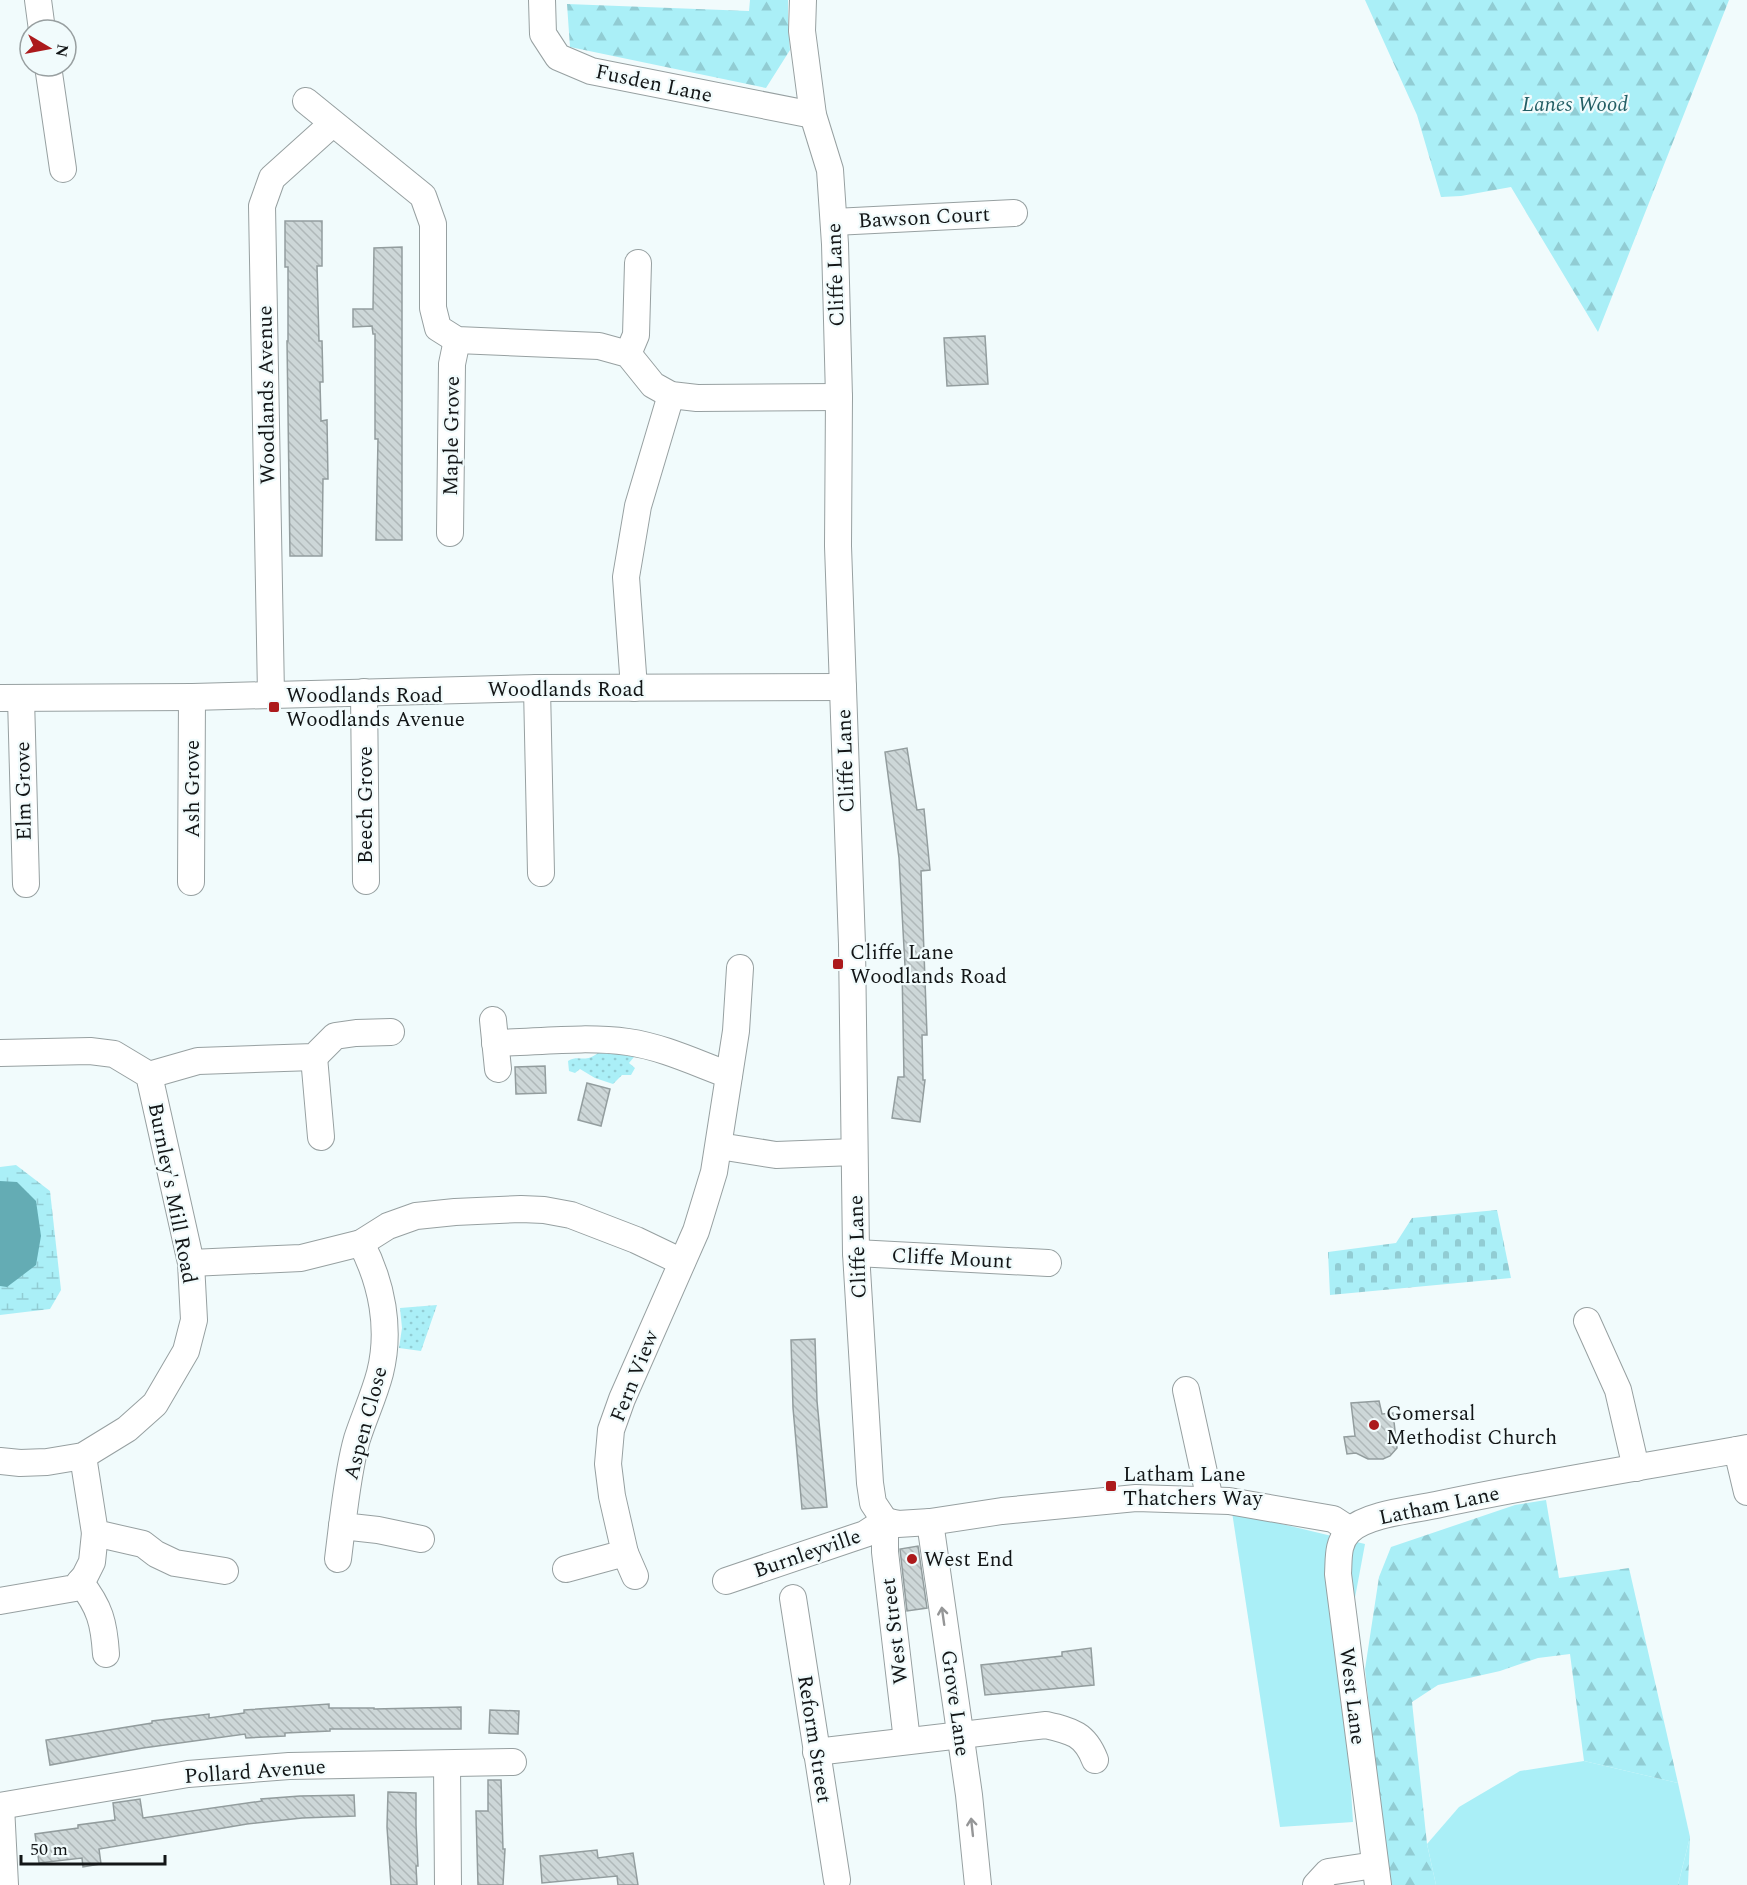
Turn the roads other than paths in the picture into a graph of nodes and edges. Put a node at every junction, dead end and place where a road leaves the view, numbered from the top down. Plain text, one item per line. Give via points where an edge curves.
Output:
1 (38, 0) edge
2 (542, 0) edge
3 (803, 0) edge
4 (40, 18) edge
5 (50, 78) edge
6 (306, 101) dead end
7 (813, 115) junction
8 (333, 124) junction
9 (63, 169) dead end
10 (1014, 213) dead end
11 (834, 222) junction
12 (638, 263) dead end
13 (457, 340) junction
14 (628, 354) junction
15 (671, 395) junction
16 (839, 397) junction
17 (450, 533) dead end
18 (843, 687) junction
19 (537, 688) junction
20 (634, 688) junction
21 (364, 692) junction
22 (271, 695) junction
23 (192, 697) junction
24 (10, 698) edge
25 (541, 873) dead end
26 (366, 881) dead end
27 (191, 882) dead end
28 (26, 884) dead end
29 (740, 968) dead end
30 (392, 1032) dead end
31 (0, 1053) edge
32 (314, 1057) junction
33 (498, 1069) dead end
34 (149, 1075) junction
35 (729, 1075) junction
36 (321, 1137) dead end
37 (719, 1146) junction
38 (854, 1152) junction
39 (362, 1243) junction
40 (856, 1253) junction
41 (682, 1262) junction
42 (191, 1263) junction
43 (1048, 1263) dead end
44 (1587, 1321) dead end
45 (1185, 1390) dead end
46 (1742, 1449) edge
47 (83, 1456) junction
48 (0, 1461) edge
49 (1636, 1468) junction
50 (1747, 1492) edge
51 (1210, 1500) junction
52 (885, 1521) junction
53 (930, 1522) junction
54 (342, 1526) junction
55 (1350, 1530) junction
56 (95, 1533) junction
57 (422, 1539) dead end
58 (338, 1559) dead end
59 (566, 1569) dead end
60 (225, 1571) dead end
61 (726, 1581) dead end
62 (80, 1582) junction
63 (793, 1598) dead end
64 (0, 1601) edge
65 (106, 1654) dead end
66 (960, 1736) junction
67 (907, 1741) junction
68 (816, 1752) junction
69 (1095, 1760) dead end
70 (513, 1762) dead end
71 (447, 1764) junction
72 (0, 1806) edge
73 (1377, 1875) edge
74 (837, 1880) dead end
75 (5, 1885) edge
76 (448, 1885) edge
77 (978, 1885) edge
78 (1316, 1885) edge

1 - 4 street
2 - 7 street, Fusden Lane via 543,34 558,57 569,62 591,71
3 - 7 street, Cliffe Lane via 802,31
5 - 9 street
6 - 8 street
7 - 11 street, Cliffe Lane via 830,170
8 - 13 street via 423,196 433,224 433,308 438,328
8 - 22 street, Woodlands Avenue via 272,178 262,206
10 - 11 street, Bawson Court
11 - 16 street, Cliffe Lane
12 - 14 street via 636,335
13 - 14 street via 599,346
13 - 17 street, Maple Grove via 452,364
14 - 15 street via 653,386
15 - 16 street
15 - 20 street via 638,506 626,577
16 - 18 street, Cliffe Lane via 838,546
18 - 20 street, Woodlands Road
18 - 38 street, Cliffe Lane
19 - 20 street, Woodlands Road
19 - 21 street, Woodlands Road
19 - 25 street
21 - 22 street, Woodlands Road
21 - 26 street, Beech Grove
22 - 23 street, Woodlands Road
23 - 24 street, Woodlands Road
23 - 27 street, Ash Grove
24 - 28 street, Elm Grove
29 - 35 street, Fern View
30 - 32 street via 335,1036
31 - 34 street, Burnley's Mill Road via 114,1054
32 - 34 street via 198,1061
32 - 36 street
33 - 35 street via 494,1032 628,1042
34 - 42 street, Burnley's Mill Road
35 - 37 street, Fern View
37 - 38 street via 776,1155
37 - 41 street, Fern View via 696,1231
38 - 40 street, Cliffe Lane
39 - 41 street via 388,1226 416,1216 544,1210 571,1215
39 - 42 street via 301,1258
39 - 54 street, Aspen Close via 379,1288 385,1337 380,1373 357,1439
40 - 43 street, Cliffe Mount
40 - 52 street, Cliffe Lane via 870,1483 873,1503
41 - 59 street, Fern View via 611,1430 610,1485 630,1564
42 - 47 street, Burnley's Mill Road via 194,1320 176,1370 148,1411 127,1430
44 - 49 street via 1618,1390
45 - 51 street
46 - 49 street, Latham Lane
46 - 50 street
47 - 48 street, Burnley's Mill Road via 47,1462
47 - 56 street
49 - 55 street, Latham Lane via 1510,1489 1372,1519
51 - 53 street, Latham Lane via 1136,1498
51 - 55 street, Latham Lane via 1333,1519
52 - 53 street, Latham Lane
52 - 61 street, Burnleyville via 858,1536
52 - 67 street, West Street via 885,1552
66 -> 53 street, Grove Lane
54 - 57 street
54 - 58 street, Aspen Close
55 - 73 street, West Lane via 1339,1549 1338,1574
56 - 60 street via 143,1544 175,1563
56 - 62 street via 93,1562
62 - 64 street via 75,1588
62 - 65 street via 98,1608
63 - 68 street, Reform Street
66 - 67 street
66 - 69 street via 1046,1725 1070,1730 1089,1745
77 -> 66 street, Grove Lane
67 - 68 street
68 - 74 street, Reform Street
70 - 71 street, Pollard Avenue
71 - 72 street, Pollard Avenue via 289,1766 188,1774
71 - 76 street
72 - 75 street
73 - 78 street, West Lane via 1328,1872

